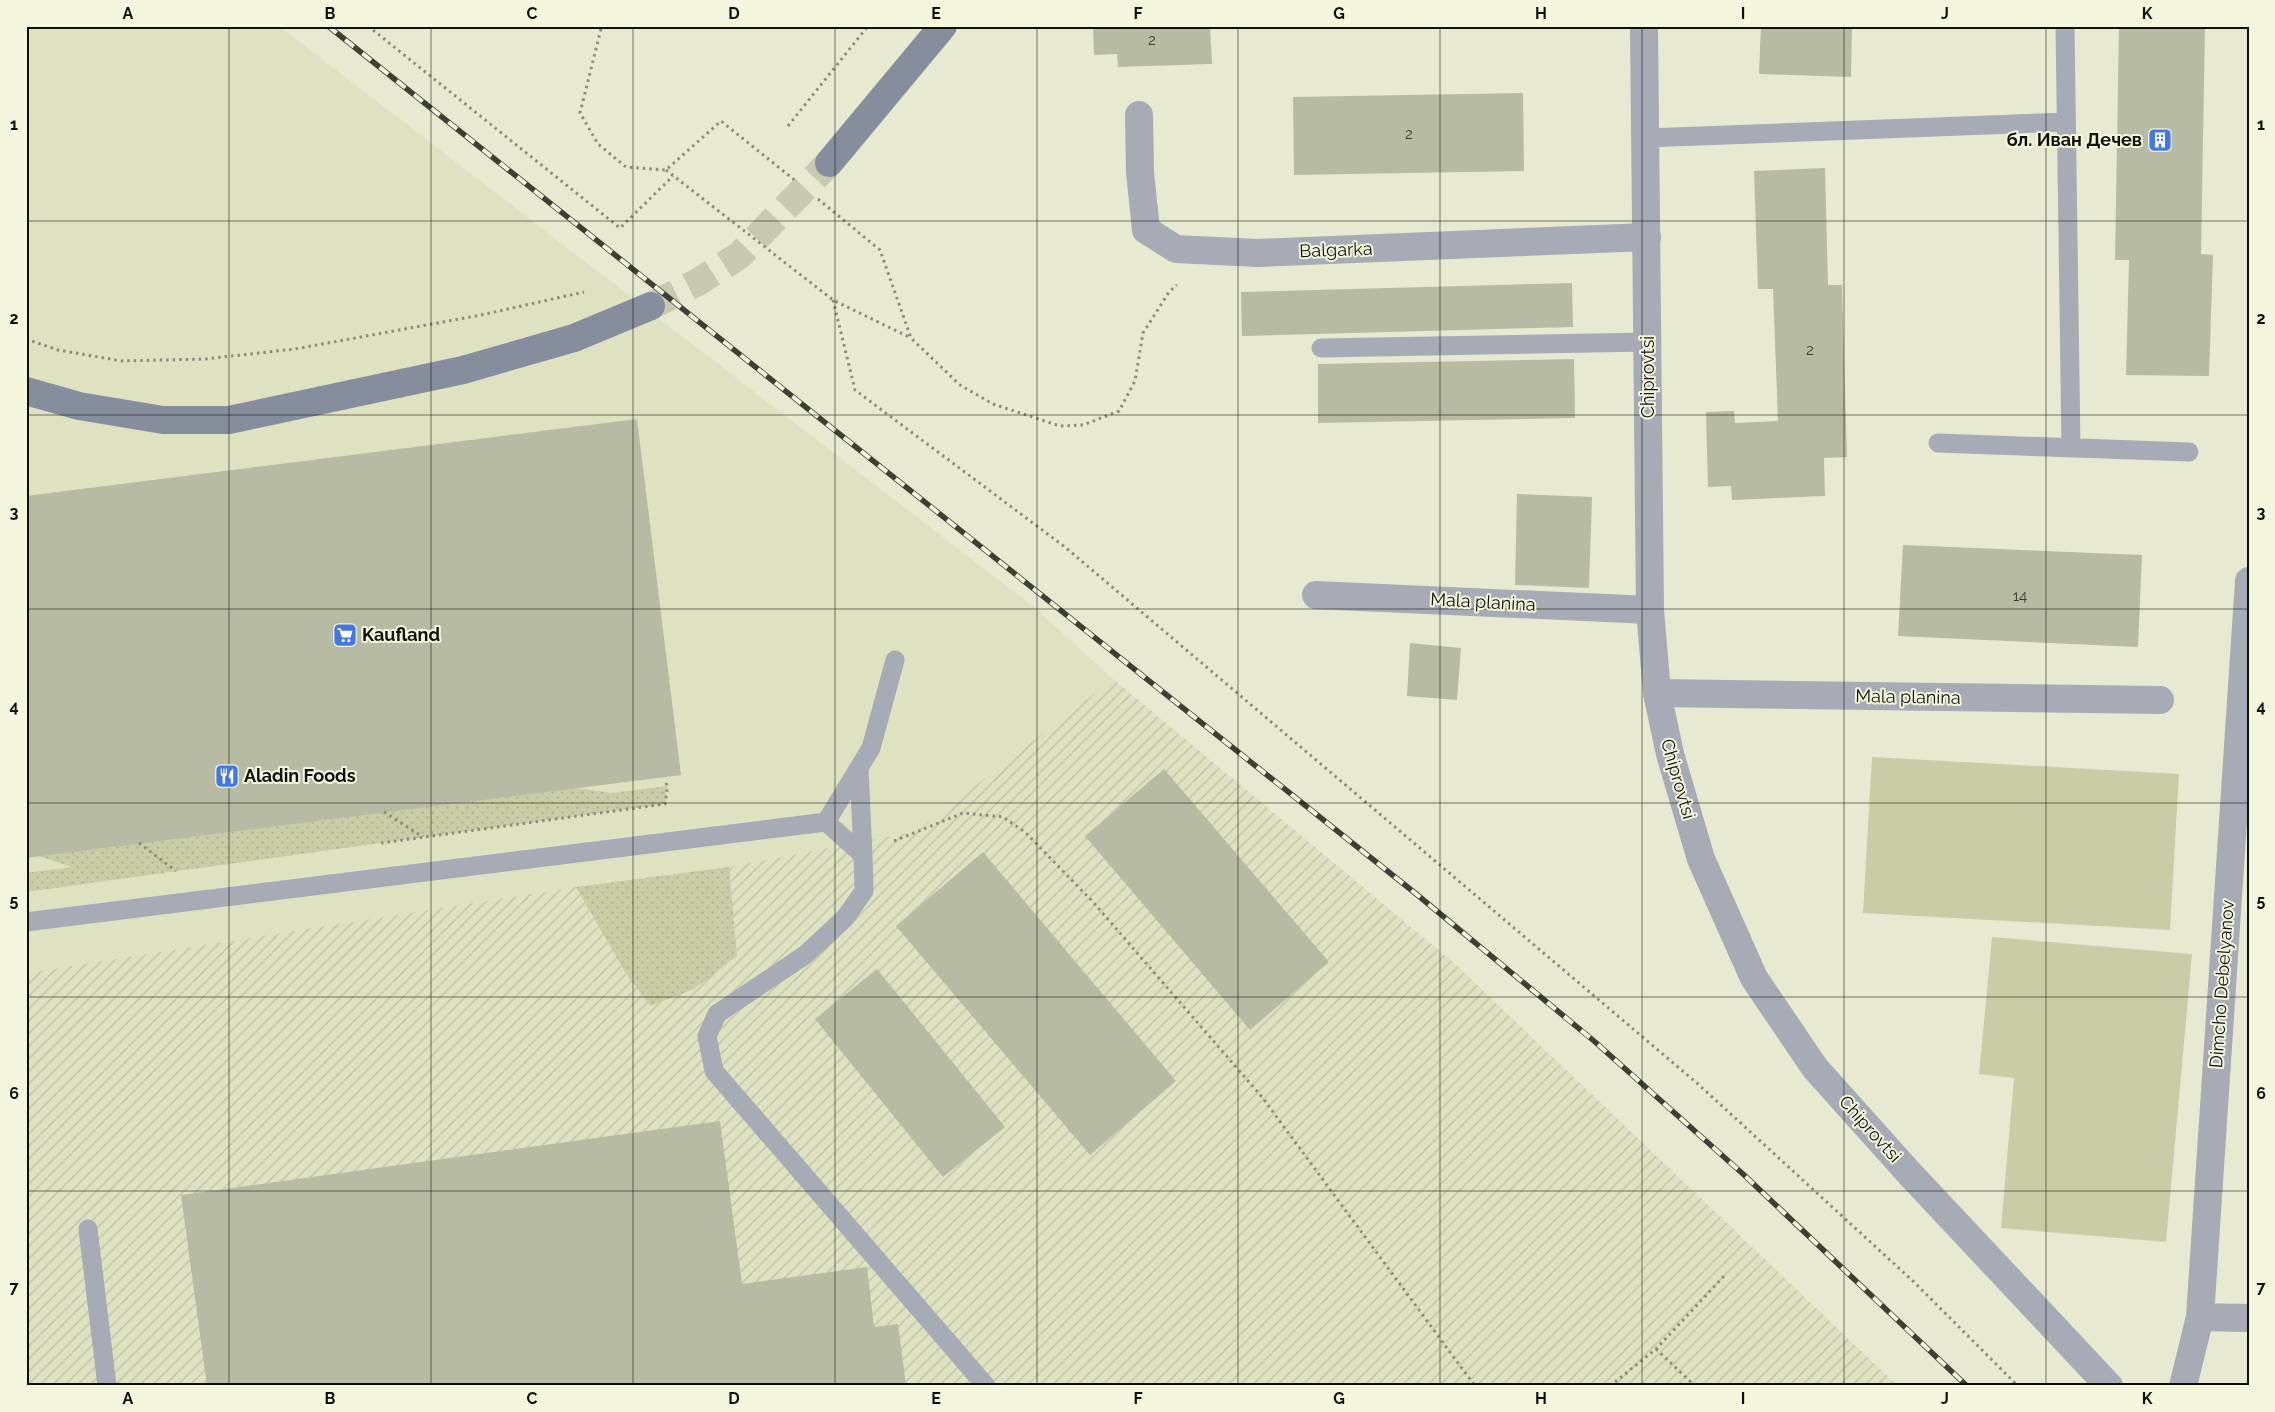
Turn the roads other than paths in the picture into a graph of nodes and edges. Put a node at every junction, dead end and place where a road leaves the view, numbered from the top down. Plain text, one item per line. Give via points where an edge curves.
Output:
1 (943, 26) edge
2 (1644, 26) edge
3 (2065, 26) edge
4 (1139, 115) dead end
5 (2066, 122) junction
6 (1646, 138) junction
7 (830, 163) tunnel mouth
8 (1647, 238) junction
9 (651, 306) tunnel mouth
10 (1648, 342) junction
11 (1320, 348) dead end
12 (26, 391) edge
13 (1938, 444) dead end
14 (2071, 448) junction
15 (2189, 452) dead end
16 (2249, 581) edge
17 (1316, 595) dead end
18 (1650, 610) junction
19 (895, 660) dead end
20 (1657, 693) junction
21 (2160, 700) dead end
22 (859, 768) junction
23 (826, 822) junction
24 (863, 855) junction
25 (26, 922) edge
26 (88, 1229) dead end
27 (2200, 1317) junction
28 (2249, 1318) edge
29 (107, 1386) edge
30 (986, 1386) edge
31 (2109, 1386) edge
32 (2183, 1386) edge

1 - 7 main road
2 - 6 street, Chiprovtsi
3 - 5 lane
4 - 8 street, Balgarka via 1146,230 1176,249 1257,253
5 - 6 lane
5 - 14 lane
6 - 8 street, Chiprovtsi
8 - 10 street, Chiprovtsi
9 - 12 main road via 574,338 463,370 229,420 163,420 79,406
10 - 11 lane
10 - 18 street, Chiprovtsi
13 - 14 lane
14 - 15 lane
16 - 27 street, Dimcho Debelyanov
17 - 18 street, Mala planina
18 - 20 street, Chiprovtsi
19 - 22 lane via 871,748
20 - 21 street, Mala planina
20 - 31 street, Chiprovtsi via 1670,754 1701,859 1754,978 1815,1068
22 - 23 lane
22 - 24 lane
23 - 24 lane
23 - 25 lane
24 - 30 lane via 864,891 845,918 805,955 717,1014 707,1036 714,1071
26 - 29 lane
27 - 28 street
27 - 32 street, Dimcho Debelyanov

